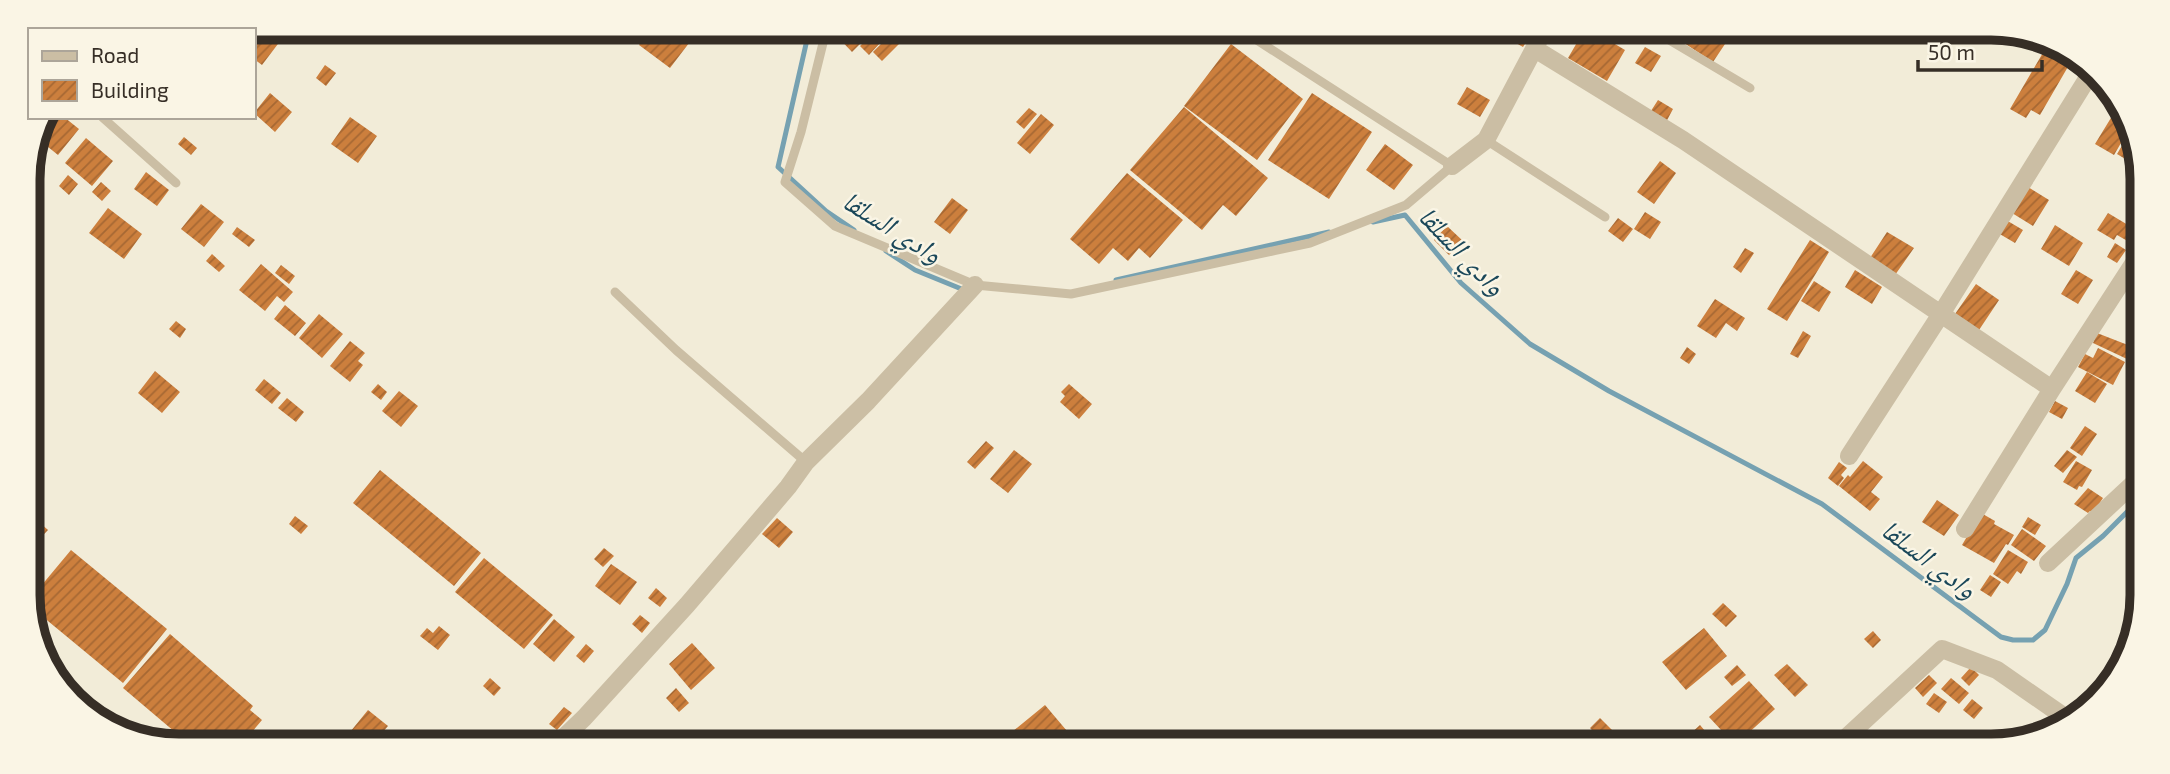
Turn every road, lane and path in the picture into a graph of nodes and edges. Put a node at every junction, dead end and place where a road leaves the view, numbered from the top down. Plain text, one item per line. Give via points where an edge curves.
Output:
1 (824, 40) edge
2 (1257, 40) edge
3 (1669, 40) edge
4 (1539, 41) edge
5 (2087, 79) edge
6 (1750, 88) dead end
7 (104, 119) edge
8 (1486, 140) junction
9 (1452, 166) junction
10 (176, 183) dead end
11 (1605, 217) dead end
12 (2130, 269) edge
13 (975, 285) junction
14 (615, 292) dead end
15 (1941, 314) junction
16 (2052, 389) junction
17 (1849, 456) dead end
18 (806, 462) junction
19 (2130, 487) edge
20 (1965, 529) dead end
21 (2048, 563) dead end
22 (2061, 714) edge
23 (1851, 733) edge
24 (567, 734) edge

1 - 13 lane via 785,182 835,226
2 - 9 lane
3 - 6 lane
4 - 8 street
4 - 15 street
5 - 15 street
7 - 10 lane
8 - 9 street
8 - 11 lane
9 - 13 lane via 1406,205 1310,243 1071,294
12 - 16 street
13 - 18 street
14 - 18 lane
15 - 16 street
15 - 17 street
16 - 20 street
18 - 24 street via 687,605
19 - 21 street
22 - 23 street via 1997,670 1942,649

